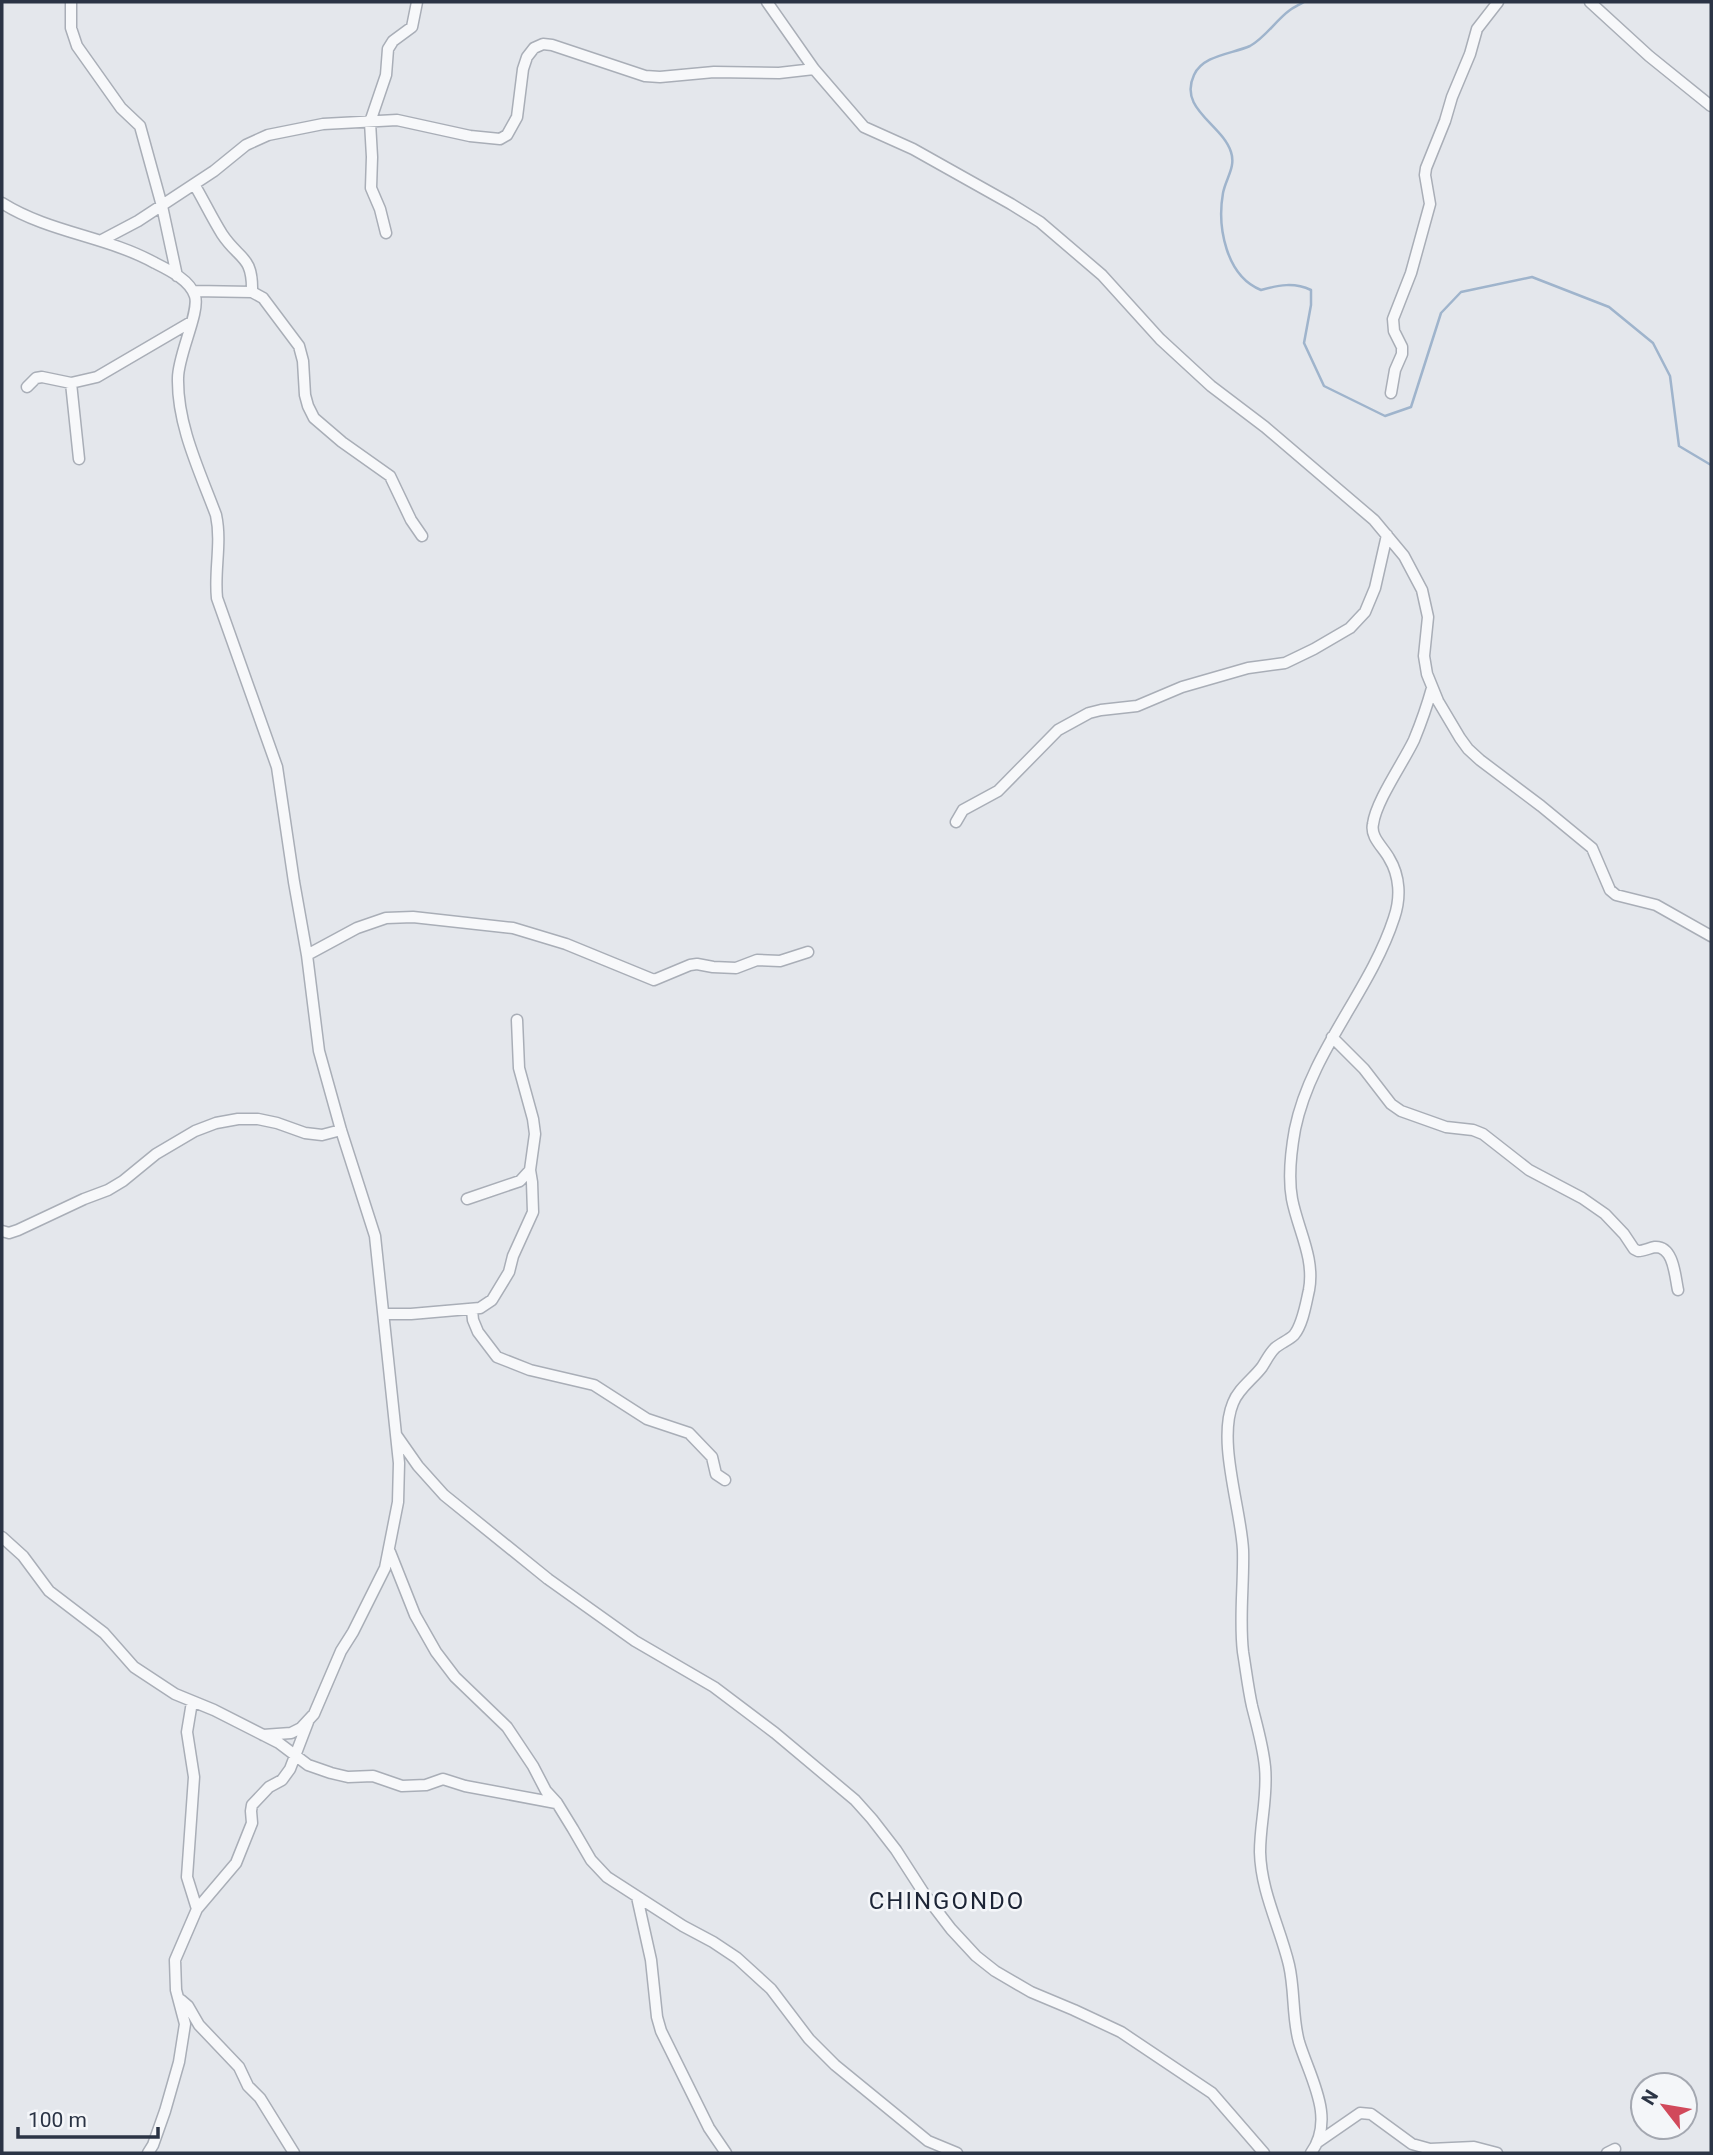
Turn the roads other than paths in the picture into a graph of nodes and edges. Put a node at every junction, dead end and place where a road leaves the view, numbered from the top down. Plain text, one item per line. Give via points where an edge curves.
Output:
1 (71, 2) edge
2 (417, 2) edge
3 (767, 2) edge
4 (1498, 2) edge
5 (1590, 2) edge
6 (814, 69) junction
7 (1711, 106) edge
8 (370, 122) junction
9 (194, 184) junction
10 (2, 204) edge
11 (162, 206) junction
12 (386, 233) dead end
13 (102, 240) junction
14 (177, 276) junction
15 (194, 291) junction
16 (252, 292) junction
17 (191, 322) junction
18 (71, 383) junction
19 (27, 387) dead end
20 (1391, 393) dead end
21 (79, 459) dead end
22 (1387, 535) junction
23 (422, 536) dead end
24 (1432, 688) junction
25 (956, 822) dead end
26 (1711, 936) edge
27 (808, 952) dead end
28 (307, 955) junction
29 (517, 1020) dead end
30 (1332, 1037) junction
31 (341, 1130) junction
32 (530, 1170) junction
33 (467, 1199) dead end
34 (2, 1231) edge
35 (1678, 1290) dead end
36 (472, 1310) junction
37 (385, 1314) junction
38 (396, 1434) junction
39 (724, 1480) dead end
40 (2, 1536) edge
41 (389, 1552) junction
42 (192, 1702) junction
43 (308, 1722) junction
44 (263, 1735) junction
45 (296, 1754) junction
46 (556, 1804) junction
47 (637, 1897) junction
48 (197, 1909) junction
49 (178, 1997) junction
50 (1318, 2142) junction
51 (148, 2153) edge
52 (294, 2153) edge
53 (726, 2153) edge
54 (957, 2153) edge
55 (1264, 2153) edge
56 (1311, 2153) edge
57 (1497, 2153) edge

1 - 11 street via 73,38 121,108 140,126
2 - 8 street via 412,27 388,49 386,75
3 - 6 street
4 - 20 street via 1477,29 1426,169 1430,204 1393,319 1402,354
5 - 7 street
6 - 8 street via 645,76 543,44 527,57 517,117 500,139 397,120
6 - 22 street via 864,127 914,149 1040,222 1102,275 1211,386 1329,480
8 - 9 street via 323,124 268,135 246,145
8 - 12 street via 371,188
9 - 11 street
9 - 16 street via 228,242 247,261
10 - 13 street via 52,228
11 - 13 street
11 - 14 street
13 - 14 street
14 - 15 street
15 - 16 street
15 - 17 street via 197,307
16 - 23 street via 263,298 299,346 314,418 390,476
17 - 18 street via 97,377
17 - 28 street via 178,371 183,421 216,515 217,598 277,767
18 - 19 street via 42,377
18 - 21 street
22 - 24 street via 1405,556 1423,590 1428,617 1424,656
22 - 25 street via 1375,588 1365,612 1350,628 1285,663 1248,668 1167,691 1137,706 1089,713 1058,730 998,791 962,810
24 - 26 street via 1468,749 1592,848 1610,890 1657,905
24 - 30 street via 1414,740 1371,828 1396,869 1396,912 1378,955
27 - 28 street via 736,968 690,965 654,980 513,928 414,917 386,918 357,928
28 - 31 street via 319,1051
29 - 32 street via 519,1069 535,1134
30 - 35 street via 1401,1111 1483,1134 1530,1170 1605,1214 1634,1249 1663,1249 1673,1263
30 - 50 street via 1300,1107 1292,1154 1292,1197 1306,1245 1311,1280 1308,1293 1293,1336 1272,1352 1236,1397 1228,1435 1243,1548 1243,1647 1265,1766 1263,1877 1290,1969 1293,2023 1318,2091
31 - 34 street via 305,1133 258,1119 216,1123 156,1154 108,1190 18,1230
31 - 37 street via 375,1236
32 - 33 street via 520,1181
32 - 36 street via 533,1212 509,1272 492,1300
36 - 37 street
36 - 39 street via 478,1332 498,1357 530,1370 594,1385 648,1419 689,1433 712,1457 716,1474
37 - 38 street
38 - 41 street via 398,1502
38 - 55 street via 444,1495 548,1579 635,1641 714,1687 855,1800 976,1956 1031,1992 1121,2032 1212,2093
40 - 42 street via 49,1591 104,1633 134,1667
41 - 43 street
41 - 46 street via 415,1615 436,1651 455,1677 508,1727
42 - 44 street
42 - 48 street via 187,1732 194,1777 187,1877
43 - 44 street via 291,1733
43 - 45 street
44 - 45 street
45 - 46 street via 308,1765 348,1777 373,1776 402,1786 443,1779
45 - 48 street via 282,1780 252,1805 252,1822 236,1863
46 - 47 street via 591,1860
47 - 53 street via 661,2031
47 - 54 street via 737,1958 771,1989 835,2065 928,2141
48 - 49 street via 175,1960
49 - 51 street via 185,2024 179,2062
49 - 52 street via 239,2067
50 - 56 street
50 - 57 street via 1364,2112 1412,2144 1430,2149 1474,2147

